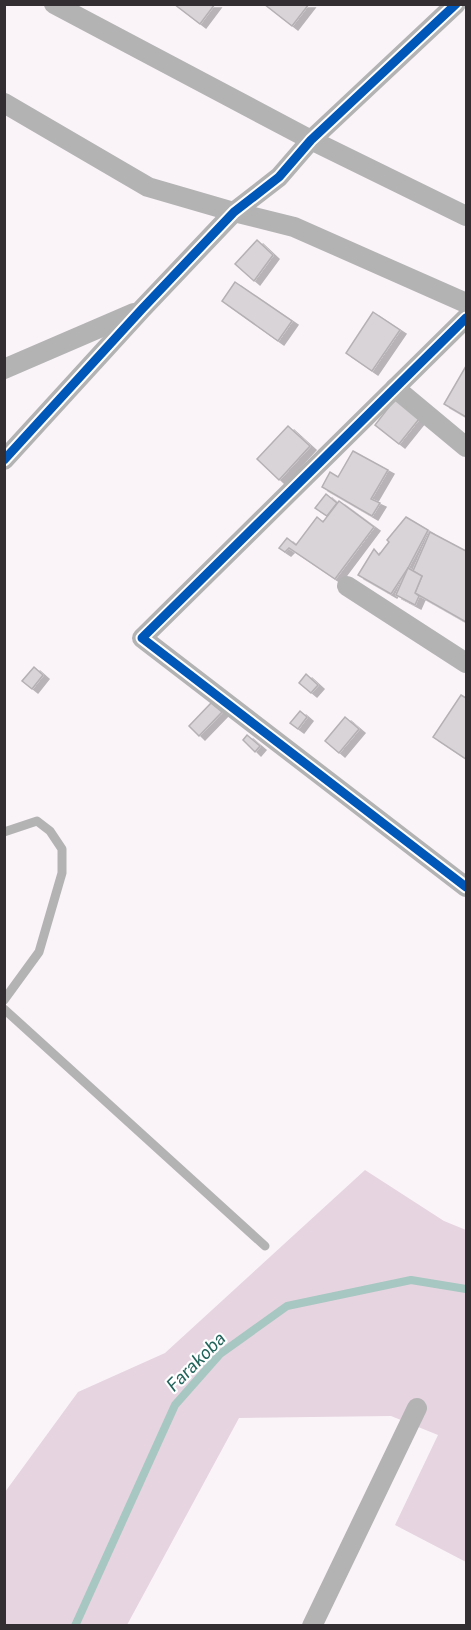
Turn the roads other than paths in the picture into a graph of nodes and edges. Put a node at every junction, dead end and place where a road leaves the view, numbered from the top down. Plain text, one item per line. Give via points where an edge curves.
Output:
1 (54, 4) edge
2 (456, 4) edge
3 (4, 103) edge
4 (311, 140) junction
5 (234, 212) junction
6 (466, 216) edge
7 (466, 303) edge
8 (142, 309) junction
9 (466, 318) edge
10 (4, 369) edge
11 (395, 388) junction
12 (466, 447) edge
13 (4, 460) edge
14 (347, 586) dead end
15 (466, 663) edge
16 (4, 832) edge
17 (466, 887) edge
18 (4, 1000) edge
19 (4, 1009) edge
20 (265, 1246) dead end
21 (417, 1408) dead end
22 (312, 1626) edge

1 - 4 street
2 - 4 street
3 - 5 street via 148,187
4 - 5 street via 279,177
4 - 6 street
5 - 7 street via 294,227
5 - 8 street
8 - 10 street
8 - 13 street
9 - 11 street
11 - 12 street
11 - 17 street via 142,638
14 - 15 street
16 - 18 lane via 37,821 50,831 62,849 62,873 39,952
19 - 20 lane
21 - 22 street

